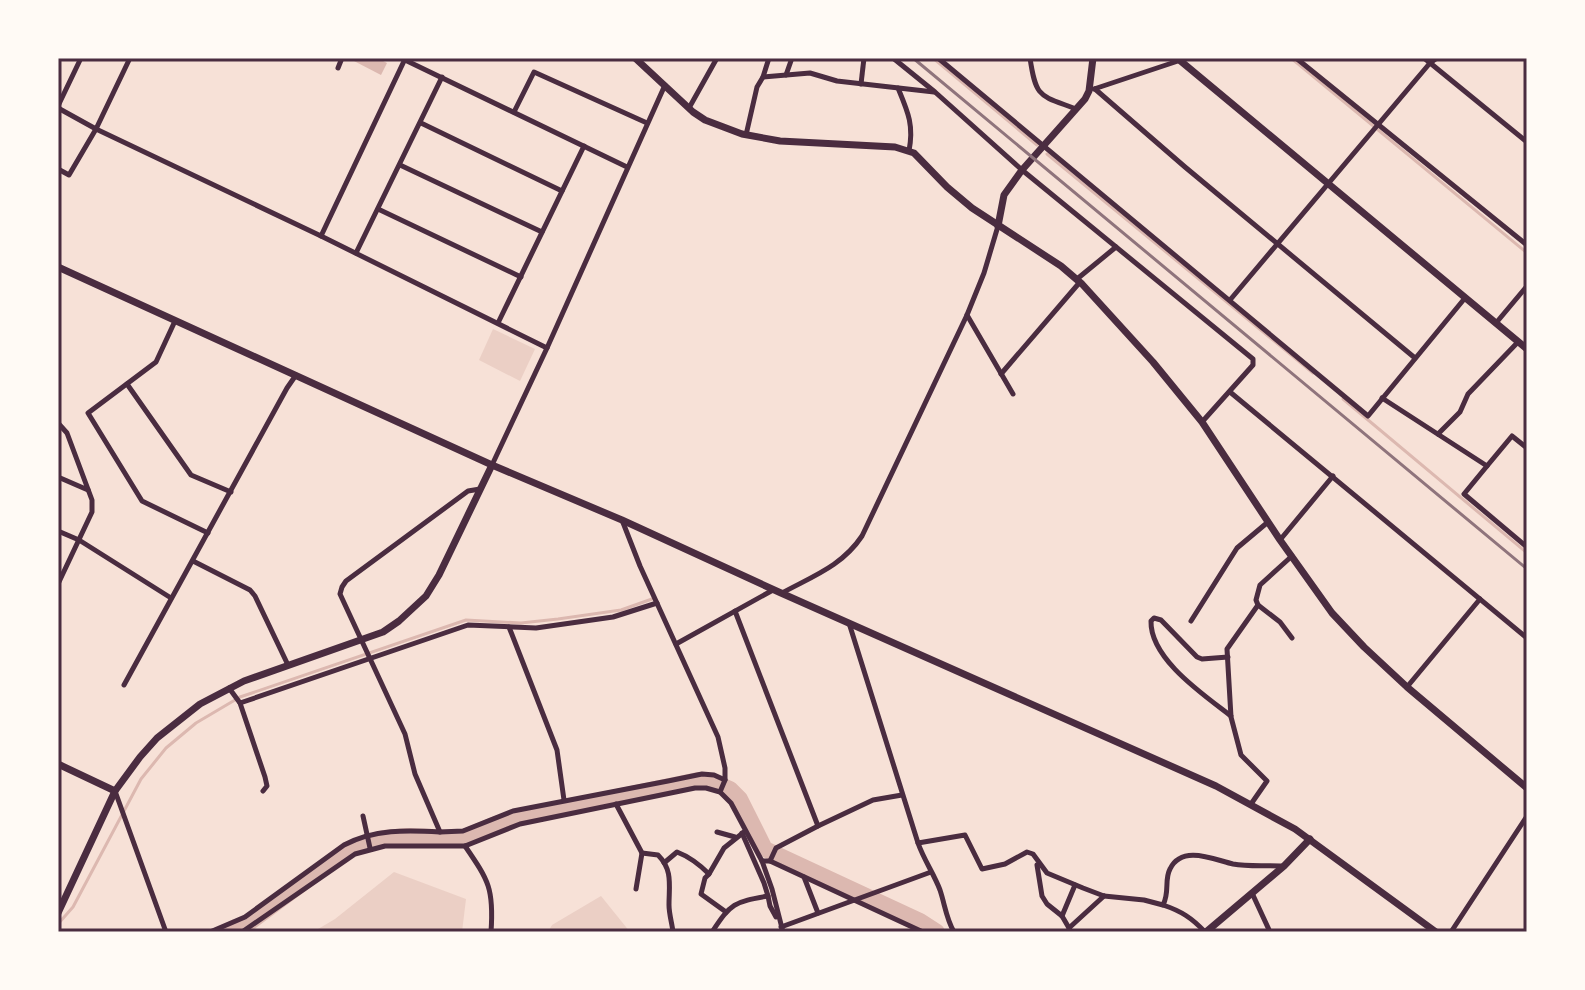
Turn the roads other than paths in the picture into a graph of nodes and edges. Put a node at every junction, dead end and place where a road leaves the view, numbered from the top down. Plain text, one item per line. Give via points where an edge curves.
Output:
1 (81, 58) edge
2 (130, 58) edge
3 (342, 58) edge
4 (635, 58) edge
5 (717, 58) edge
6 (769, 58) edge
7 (792, 58) edge
8 (864, 58) edge
9 (893, 58) edge
10 (938, 58) edge
11 (1030, 58) edge
12 (1093, 58) edge
13 (1296, 58) edge
14 (1424, 58) edge
15 (1437, 58) edge
16 (406, 59) edge
17 (1182, 59) edge
18 (1430, 63) junction
19 (338, 68) dead end
20 (786, 75) junction
21 (442, 77) junction
22 (763, 77) junction
23 (861, 84) junction
24 (665, 85) junction
25 (898, 88) junction
26 (1092, 90) junction
27 (935, 92) junction
28 (58, 107) edge
29 (689, 108) junction
30 (1076, 109) junction
31 (514, 112) junction
32 (421, 123) junction
33 (647, 123) junction
34 (1378, 125) junction
35 (96, 129) junction
36 (746, 135) junction
37 (1527, 142) edge
38 (584, 146) junction
39 (1044, 146) junction
40 (909, 151) junction
41 (400, 165) junction
42 (627, 167) junction
43 (58, 169) edge
44 (1022, 170) junction
45 (1329, 183) junction
46 (562, 191) junction
47 (378, 209) junction
48 (998, 226) junction
49 (542, 232) junction
50 (321, 236) junction
51 (1277, 244) junction
52 (1527, 245) edge
53 (1117, 247) junction
54 (356, 253) junction
55 (58, 267) edge
56 (521, 277) junction
57 (1078, 281) junction
58 (1527, 286) edge
59 (1465, 298) junction
60 (1230, 300) junction
61 (967, 315) junction
62 (176, 320) junction
63 (498, 323) junction
64 (1496, 323) junction
65 (1518, 341) junction
66 (547, 348) junction
67 (1527, 349) edge
68 (1415, 358) junction
69 (296, 374) junction
70 (1001, 374) junction
71 (127, 384) junction
72 (1230, 392) junction
73 (1013, 394) dead end
74 (1382, 398) junction
75 (1202, 422) junction
76 (58, 423) edge
77 (1438, 434) junction
78 (1527, 448) edge
79 (492, 465) junction
80 (1487, 466) junction
81 (1333, 476) junction
82 (58, 477) edge
83 (480, 489) junction
84 (89, 490) junction
85 (231, 492) junction
86 (622, 520) junction
87 (1268, 522) junction
88 (58, 531) edge
89 (208, 533) junction
90 (79, 540) junction
91 (1280, 540) junction
92 (1527, 547) edge
93 (1292, 556) junction
94 (193, 561) junction
95 (58, 584) edge
96 (777, 591) junction
97 (171, 598) junction
98 (1480, 599) junction
99 (657, 603) junction
100 (1258, 605) junction
101 (735, 611) junction
102 (1191, 621) dead end
103 (849, 623) junction
104 (509, 627) junction
105 (1292, 638) dead end
106 (1527, 638) edge
107 (361, 640) junction
108 (676, 644) junction
109 (1228, 657) junction
110 (370, 659) junction
111 (288, 665) junction
112 (124, 685) dead end
113 (1407, 687) junction
114 (229, 688) junction
115 (240, 703) junction
116 (1231, 717) junction
117 (58, 764) edge
118 (725, 780) junction
119 (1527, 788) edge
120 (115, 791) junction
121 (263, 791) dead end
122 (720, 792) junction
123 (902, 795) junction
124 (588, 796) junction
125 (564, 800) junction
126 (616, 804) junction
127 (1251, 804) junction
128 (591, 809) junction
129 (363, 816) dead end
130 (1527, 816) edge
131 (818, 826) junction
132 (398, 831) junction
133 (463, 831) junction
134 (440, 832) junction
135 (717, 832) dead end
136 (744, 832) junction
137 (368, 836) junction
138 (736, 838) junction
139 (1310, 839) junction
140 (918, 843) junction
141 (344, 845) junction
142 (399, 845) junction
143 (466, 846) junction
144 (370, 848) junction
145 (642, 853) junction
146 (351, 856) junction
147 (1035, 858) junction
148 (762, 861) junction
149 (770, 861) junction
150 (664, 863) junction
151 (1284, 866) junction
152 (931, 872) junction
153 (709, 874) junction
154 (804, 876) junction
155 (1075, 885) junction
156 (636, 889) dead end
157 (1252, 893) junction
158 (768, 896) junction
159 (1104, 896) junction
160 (855, 900) junction
161 (1163, 905) junction
162 (58, 911) edge
163 (726, 912) junction
164 (818, 913) junction
165 (1062, 916) junction
166 (779, 918) junction
167 (782, 929) edge
168 (1070, 930) edge
169 (166, 932) edge
170 (210, 932) edge
171 (242, 932) edge
172 (491, 932) edge
173 (673, 932) edge
174 (712, 932) edge
175 (923, 932) edge
176 (954, 932) edge
177 (1205, 932) edge
178 (1270, 932) edge
179 (1436, 932) edge
180 (1451, 932) edge

1 - 28 street
2 - 35 street
3 - 19 street
4 - 24 main road
5 - 29 street
6 - 22 street
7 - 20 street
8 - 23 street
9 - 27 street
10 - 39 street
11 - 30 street via 1038,91
12 - 26 main road
13 - 34 street
14 - 18 street
15 - 18 street
16 - 21 street
16 - 50 street
17 - 26 street
17 - 45 main road
18 - 34 street
18 - 37 street
20 - 22 street
20 - 23 street via 810,73
21 - 31 street
21 - 32 street
22 - 36 street
23 - 25 street
24 - 29 main road
24 - 33 street
25 - 27 street
25 - 40 street via 911,122
26 - 30 main road
26 - 51 street
27 - 44 street
28 - 35 street
29 - 36 main road
30 - 39 main road
31 - 33 street via 534,72
31 - 38 street
32 - 41 street
32 - 46 street
33 - 42 street
34 - 45 street
34 - 52 street
35 - 43 street via 69,175
35 - 50 street
36 - 40 main road
38 - 42 street
38 - 46 street
39 - 44 main road
39 - 60 street
40 - 48 main road
41 - 47 street
41 - 49 street
42 - 66 street
44 - 48 main road via 1004,195
44 - 53 street
45 - 51 street
45 - 59 main road
46 - 49 street
47 - 54 street
47 - 56 street
48 - 57 main road
48 - 61 street
49 - 56 street
50 - 54 street
51 - 60 street
51 - 68 street
53 - 57 street
53 - 72 street via 1253,359
54 - 63 street
55 - 62 main road
56 - 63 street
57 - 70 street
57 - 75 main road
58 - 64 street
59 - 64 main road
59 - 68 street
60 - 74 street via 1368,416
61 - 70 street
61 - 96 street via 852,551
62 - 69 main road
62 - 71 street via 156,362
63 - 66 street
64 - 65 main road
65 - 67 main road
65 - 77 street
66 - 79 street
68 - 74 street
69 - 79 main road
69 - 85 street
70 - 73 street
71 - 85 street via 191,475
71 - 89 street via 88,413 142,501
72 - 75 street
72 - 81 street
74 - 77 street
75 - 87 main road
76 - 84 street
77 - 80 street
78 - 80 street via 1512,436
79 - 83 main road
79 - 86 main road
80 - 92 street via 1464,494
81 - 91 street
81 - 98 street
82 - 84 street
83 - 107 main road via 426,596 383,632
83 - 107 street via 468,491 346,581 340,594
84 - 90 street via 92,512
85 - 89 street
86 - 96 main road
86 - 99 street
87 - 91 main road
87 - 102 street via 1237,548
88 - 90 street
89 - 94 street
90 - 95 street
90 - 97 street
91 - 93 main road
93 - 100 street via 1260,585
93 - 113 main road via 1332,613
94 - 97 street
94 - 111 street via 250,590
96 - 101 street
96 - 103 main road
97 - 112 street
98 - 106 street
98 - 113 street
99 - 104 street via 613,617
99 - 108 street
100 - 105 street
100 - 109 street via 1227,649
101 - 108 street
101 - 131 street
103 - 123 street
103 - 127 main road
104 - 110 street via 468,625
104 - 125 street via 557,750
107 - 110 street
107 - 111 main road
108 - 118 street via 718,737
109 - 116 street
109 - 116 street via 1197,657 1161,620 1151,621 1162,654
110 - 115 street
110 - 134 street via 405,734 415,774
111 - 114 main road
113 - 119 main road
114 - 115 street
114 - 120 main road via 157,738
115 - 121 street via 265,777
116 - 127 street via 1241,755 1267,781
117 - 120 main road
118 - 122 street
118 - 124 street via 702,774
120 - 162 main road
120 - 169 street
122 - 126 street via 695,788
122 - 136 street
123 - 131 street via 873,800
123 - 140 street
124 - 125 street
124 - 128 street
125 - 133 street via 513,811
126 - 128 street
126 - 145 street
127 - 139 main road
128 - 143 street via 520,824
129 - 137 street
130 - 180 street
131 - 149 street via 776,848
132 - 134 street
132 - 137 street
132 - 142 street
133 - 134 street
133 - 143 street
135 - 138 street
136 - 138 street
136 - 148 street
136 - 158 street
137 - 141 street
137 - 144 street
138 - 153 street
139 - 151 main road
139 - 179 main road
140 - 147 street via 965,835 982,869 1027,852
140 - 152 street
141 - 146 street
141 - 170 street via 245,917
142 - 143 street
142 - 144 street
143 - 172 street via 490,888
144 - 146 street
145 - 150 street via 658,855
145 - 156 street
146 - 171 street
147 - 155 street via 1047,873
147 - 165 street via 1042,896
148 - 149 street
148 - 166 street
149 - 154 street
150 - 153 street via 677,852
150 - 173 street via 671,882
151 - 157 main road
151 - 161 street via 1185,857 1170,866
152 - 160 street
152 - 176 street
153 - 163 street via 701,894
154 - 160 street
154 - 164 street
155 - 159 street
155 - 165 street
157 - 177 main road
157 - 178 street
158 - 163 street via 743,900
158 - 166 street
159 - 161 street
159 - 168 street
160 - 164 street
160 - 175 street
161 - 177 street via 1179,910
163 - 174 street
164 - 167 street
165 - 168 street
166 - 167 street

